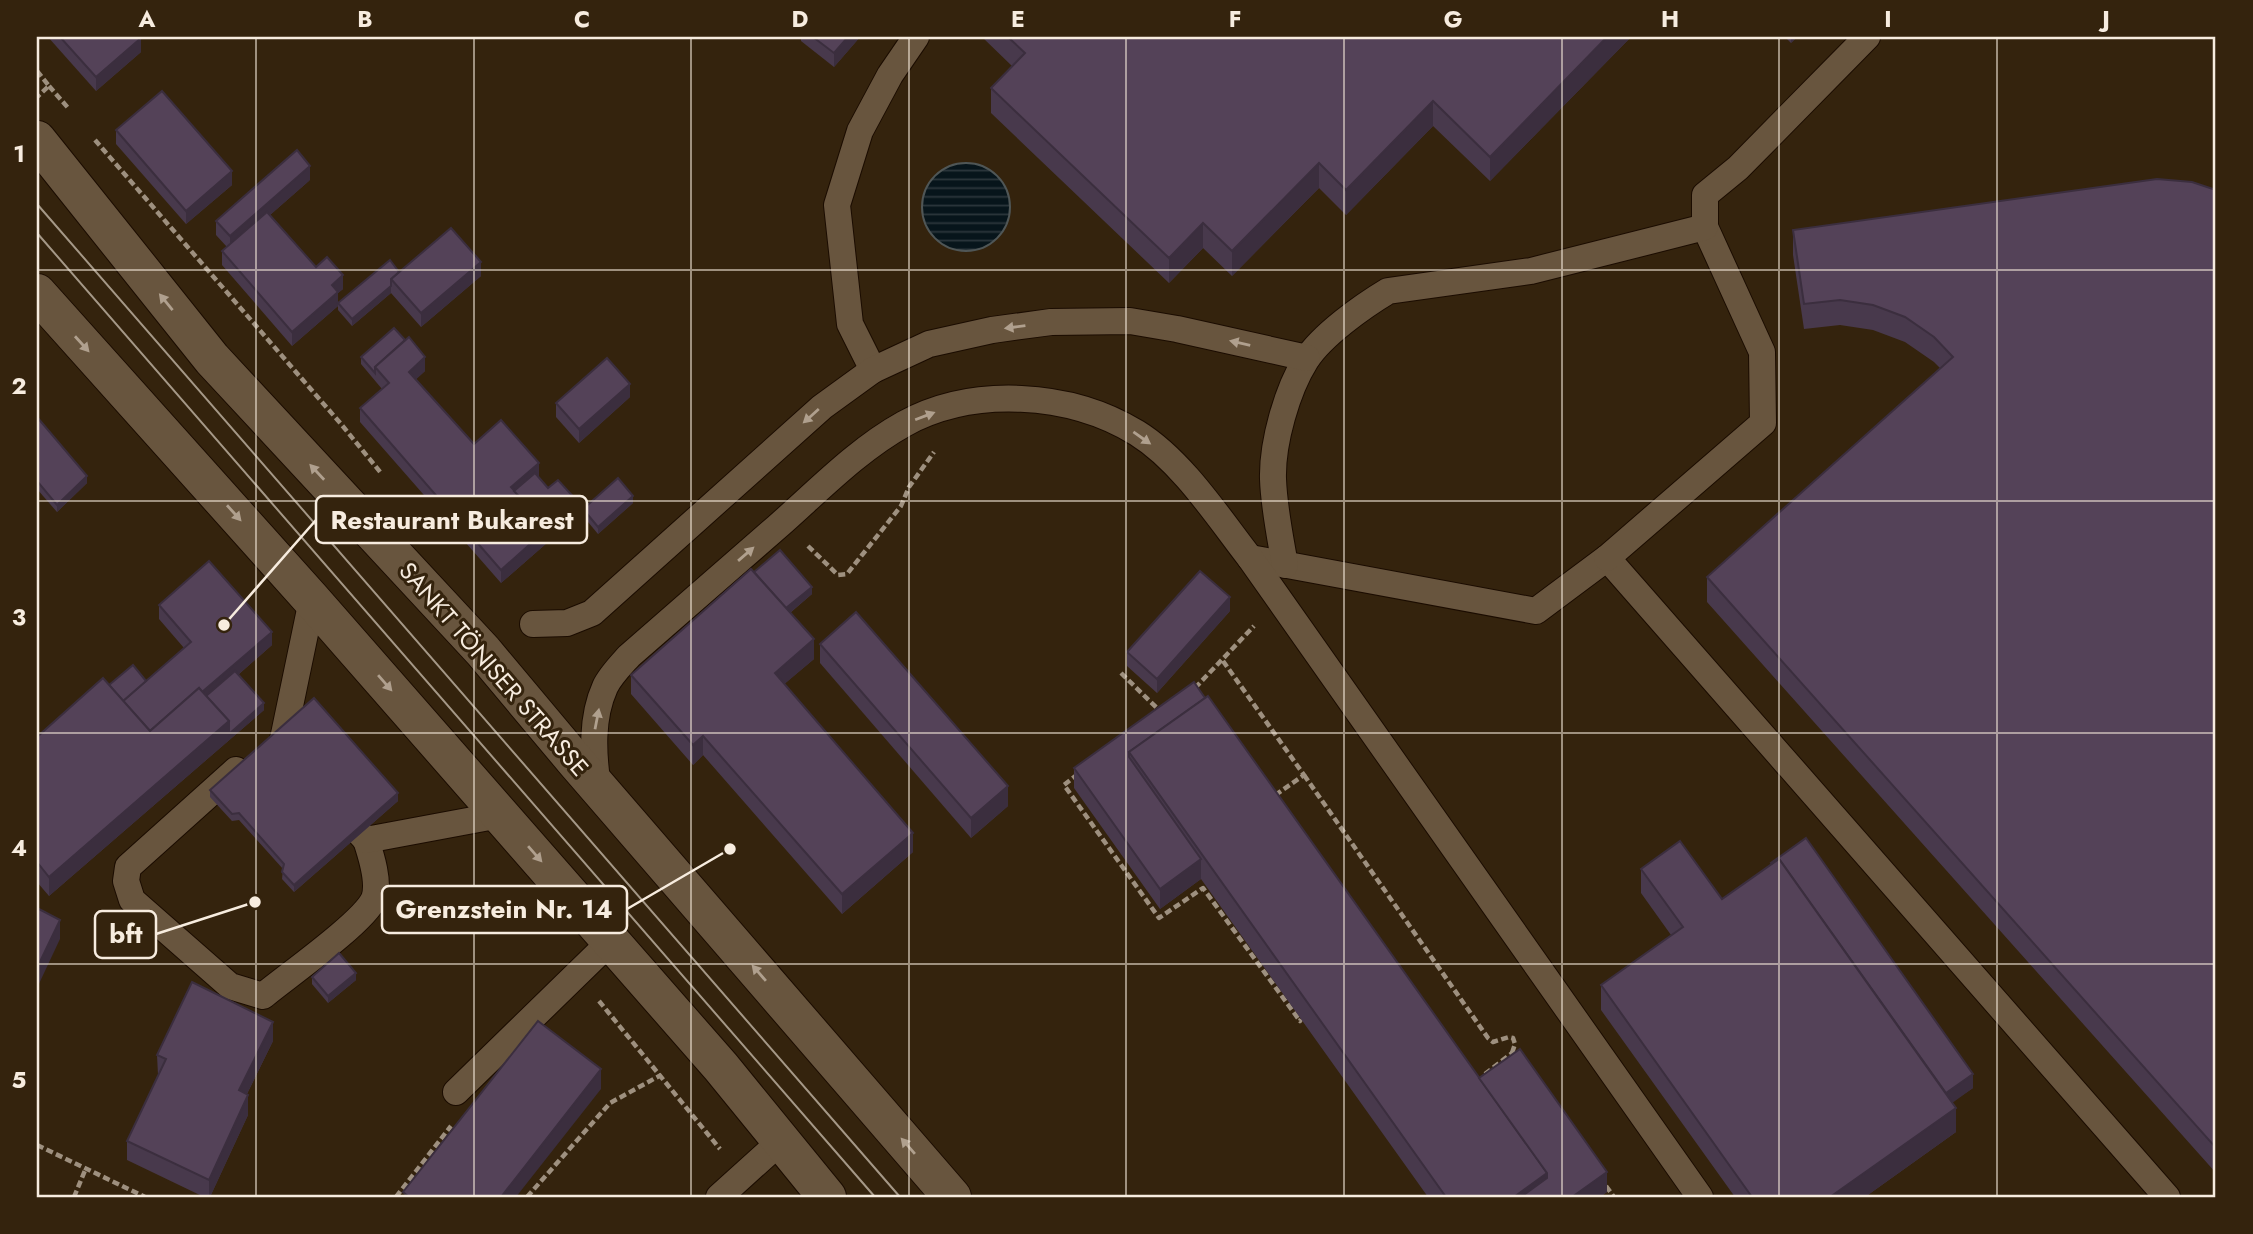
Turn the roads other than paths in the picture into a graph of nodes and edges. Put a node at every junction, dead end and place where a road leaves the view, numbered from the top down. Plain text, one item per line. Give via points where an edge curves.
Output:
1 (916, 37) edge
2 (1867, 37) edge
3 (37, 140) edge
4 (1705, 227) junction
5 (37, 293) edge
6 (1307, 358) junction
7 (873, 370) junction
8 (1250, 558) junction
9 (1607, 558) junction
10 (1286, 565) junction
11 (312, 600) junction
12 (533, 624) dead end
13 (282, 744) junction
14 (307, 773) edge
15 (598, 787) junction
16 (341, 811) edge
17 (500, 815) junction
18 (366, 840) junction
19 (611, 941) junction
20 (456, 1092) road end
21 (781, 1141) junction
22 (719, 1197) edge
23 (827, 1197) edge
24 (952, 1197) edge
25 (1700, 1197) edge
26 (2167, 1197) edge

1 - 7 lane via 860,131 837,205 850,324
2 - 4 lane via 1738,168 1705,195
15 -> 3 main road, SANKT TÖNISER STRASSE via 483,651 212,359
4 - 6 lane via 1531,271 1388,291 1337,327
4 - 9 lane via 1762,352 1763,424
5 -> 11 main road
6 -> 7 lane via 1130,321 1051,322 929,344
6 - 10 lane via 1293,385 1275,445 1276,509
7 -> 12 lane via 822,407 592,613 567,623
8 - 10 lane
15 -> 8 lane via 594,732 599,706 605,685 629,656 861,454 904,424 946,408 999,398 1044,400 1091,412 1137,433 1167,458
8 - 25 lane
9 - 10 lane via 1536,611
9 - 26 lane
11 - 13 lane
11 -> 17 main road
13 - 14 lane
13 - 18 lane via 256,752 128,867 132,900 230,986 263,996 356,921 374,898 374,863
24 -> 15 main road, SANKT TÖNISER STRASSE
16 - 18 lane
17 - 18 lane
17 -> 19 main road
19 - 20 lane
19 - 21 main road
21 - 22 lane
21 - 23 main road

